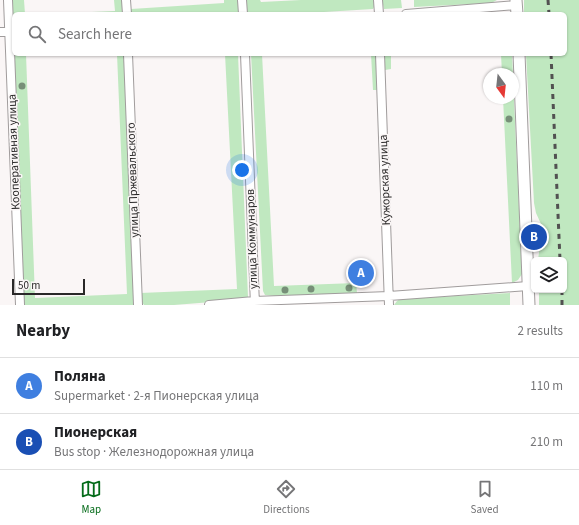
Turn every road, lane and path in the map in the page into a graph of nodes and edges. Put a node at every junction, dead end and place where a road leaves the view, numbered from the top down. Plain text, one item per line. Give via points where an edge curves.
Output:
1 (8, 0) edge
2 (126, 0) edge
3 (242, 0) edge
4 (378, 0) edge
5 (517, 6) edge
6 (127, 12) edge
7 (243, 12) edge
8 (378, 12) edge
9 (434, 12) edge
10 (0, 32) edge
11 (12, 32) edge
12 (13, 56) edge
13 (128, 56) edge
14 (244, 56) edge
15 (380, 56) edge
16 (519, 56) edge
17 (528, 286) junction
18 (389, 296) junction
19 (254, 303) edge
20 (20, 305) edge
21 (138, 305) edge
22 (209, 305) edge
23 (389, 305) edge
24 (529, 305) edge

1 - 11 street, Кооперативная улица
2 - 6 street
3 - 7 street
4 - 8 street
5 - 9 street
10 - 11 street
12 - 20 street, Кооперативная улица
13 - 21 street, улица Пржевальского
14 - 19 street, улица Коммунаров
15 - 18 street, Кужорская улица
16 - 17 main road
17 - 18 street
17 - 24 main road
18 - 19 street
18 - 23 street, Кужорская улица
19 - 22 street

